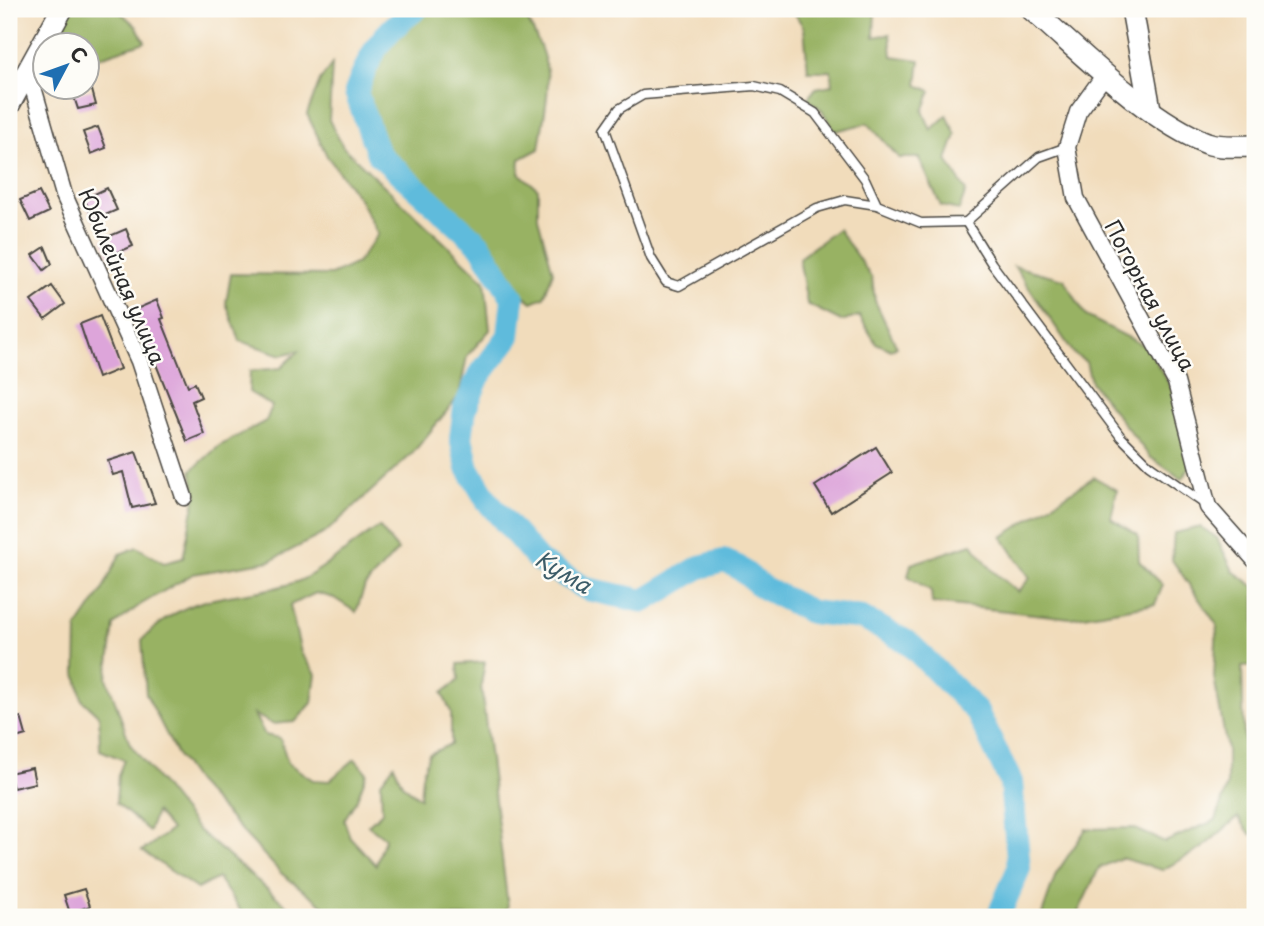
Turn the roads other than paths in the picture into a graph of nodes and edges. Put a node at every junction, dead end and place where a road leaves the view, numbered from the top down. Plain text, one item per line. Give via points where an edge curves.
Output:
1 (62, 9) edge
2 (1031, 9) edge
3 (1132, 9) edge
4 (28, 70) junction
5 (1106, 73) junction
6 (9, 105) edge
7 (1150, 109) junction
8 (1255, 146) edge
9 (1066, 147) junction
10 (877, 205) junction
11 (966, 222) junction
12 (184, 497) dead end
13 (1208, 507) junction
14 (1255, 560) edge

1 - 4 street
2 - 5 street
3 - 7 street
4 - 6 street
4 - 12 street, Юбилейная улица via 64,195 139,361
5 - 7 street
5 - 9 street via 1078,112
7 - 8 street via 1209,144
9 - 11 lane via 1039,157
9 - 13 street, Погорная улица via 1076,198 1176,382
10 - 10 lane via 845,200 817,208 679,286 666,282 651,258 605,129 619,109 643,95 754,86 780,92 816,113 865,179
10 - 11 lane via 921,223
11 - 13 lane via 1121,437 1149,465
13 - 14 street, Погорная улица

